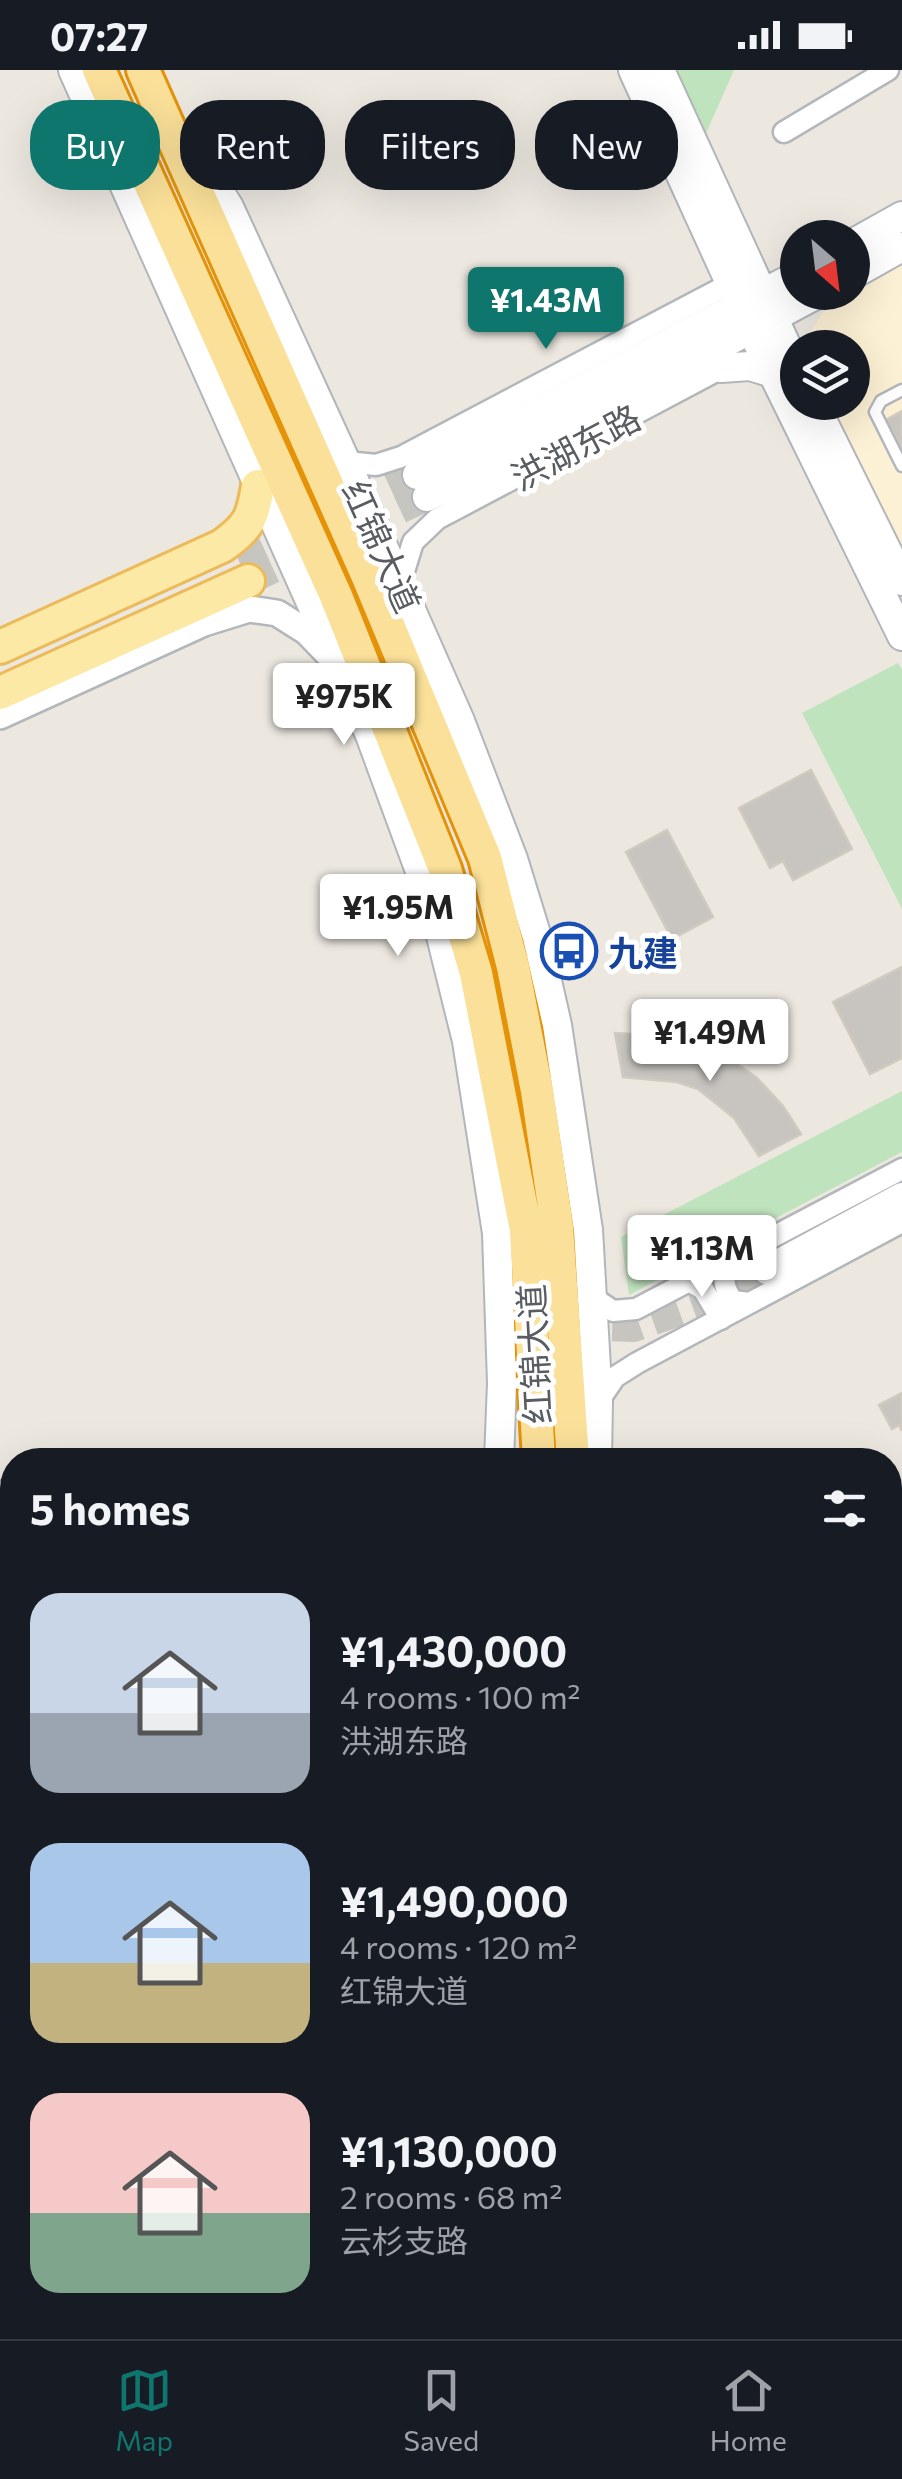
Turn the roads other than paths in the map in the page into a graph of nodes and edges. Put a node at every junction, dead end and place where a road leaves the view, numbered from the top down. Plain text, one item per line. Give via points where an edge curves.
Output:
1 (73, 70) edge
2 (99, 70) edge
3 (633, 70) edge
4 (660, 70) edge
5 (888, 70) edge
6 (145, 73) edge
7 (784, 132) dead end
8 (902, 216) edge
9 (870, 234) edge
10 (902, 247) edge
11 (870, 264) edge
12 (780, 300) edge
13 (788, 310) edge
14 (762, 324) edge
15 (720, 368) joint
16 (902, 390) edge
17 (822, 420) edge
18 (346, 462) junction
19 (902, 466) edge
20 (258, 486) junction
21 (422, 486) tunnel mouth
22 (902, 581) edge
23 (400, 584) junction
24 (902, 636) edge
25 (0, 647) edge
26 (0, 667) edge
27 (340, 667) junction
28 (0, 693) edge
29 (0, 716) edge
30 (370, 736) junction
31 (902, 1170) edge
32 (474, 1176) dead end
33 (902, 1197) edge
34 (902, 1222) edge
35 (732, 1259) junction
36 (767, 1270) tunnel mouth
37 (689, 1281) junction
38 (592, 1298) junction
39 (750, 1304) junction
40 (721, 1319) junction
41 (598, 1402) junction
42 (500, 1448) edge
43 (538, 1448) edge
44 (572, 1448) edge
45 (597, 1448) edge

1 - 20 main road, 红锦大道
2 - 43 highway, 红锦大道 via 336,596 445,869 476,973 526,1230
3 - 14 main road
4 - 14 main road
5 - 7 street
6 - 18 main road, 红锦大道 via 229,207
6 - 44 highway, 红锦大道 via 485,858 520,1002 557,1227
8 - 9 main road
10 - 11 main road
12 - 14 main road, 洪湖东路
13 - 14 main road, 洪湖东路
14 - 15 main road via 750,366
14 - 18 street, 洪湖东路 via 401,457 376,465
14 - 21 main road, 洪湖东路 via 506,459
14 - 24 main road
15 - 23 street, 洪湖东路 via 437,519 414,542
16 - 19 lane via 874,412
17 - 22 main road
18 - 23 main road, 红锦大道
20 - 25 main road via 254,514 222,546
20 - 27 main road, 红锦大道
23 - 38 main road, 红锦大道 via 493,807 537,937 557,1025
26 - 28 main road via 243,570
27 - 29 street via 278,613 248,609
27 - 30 main road, 红锦大道
30 - 32 main road via 376,789 447,1029
30 - 42 main road, 红锦大道 via 436,912 468,1041 497,1233
31 - 35 street
33 - 36 main road
34 - 39 street
35 - 37 street
35 - 39 street via 724,1289 733,1301
37 - 38 street via 636,1309 613,1311
37 - 40 street via 704,1289
38 - 41 main road, 红锦大道
39 - 40 street
40 - 41 street via 615,1377
41 - 45 main road, 红锦大道

